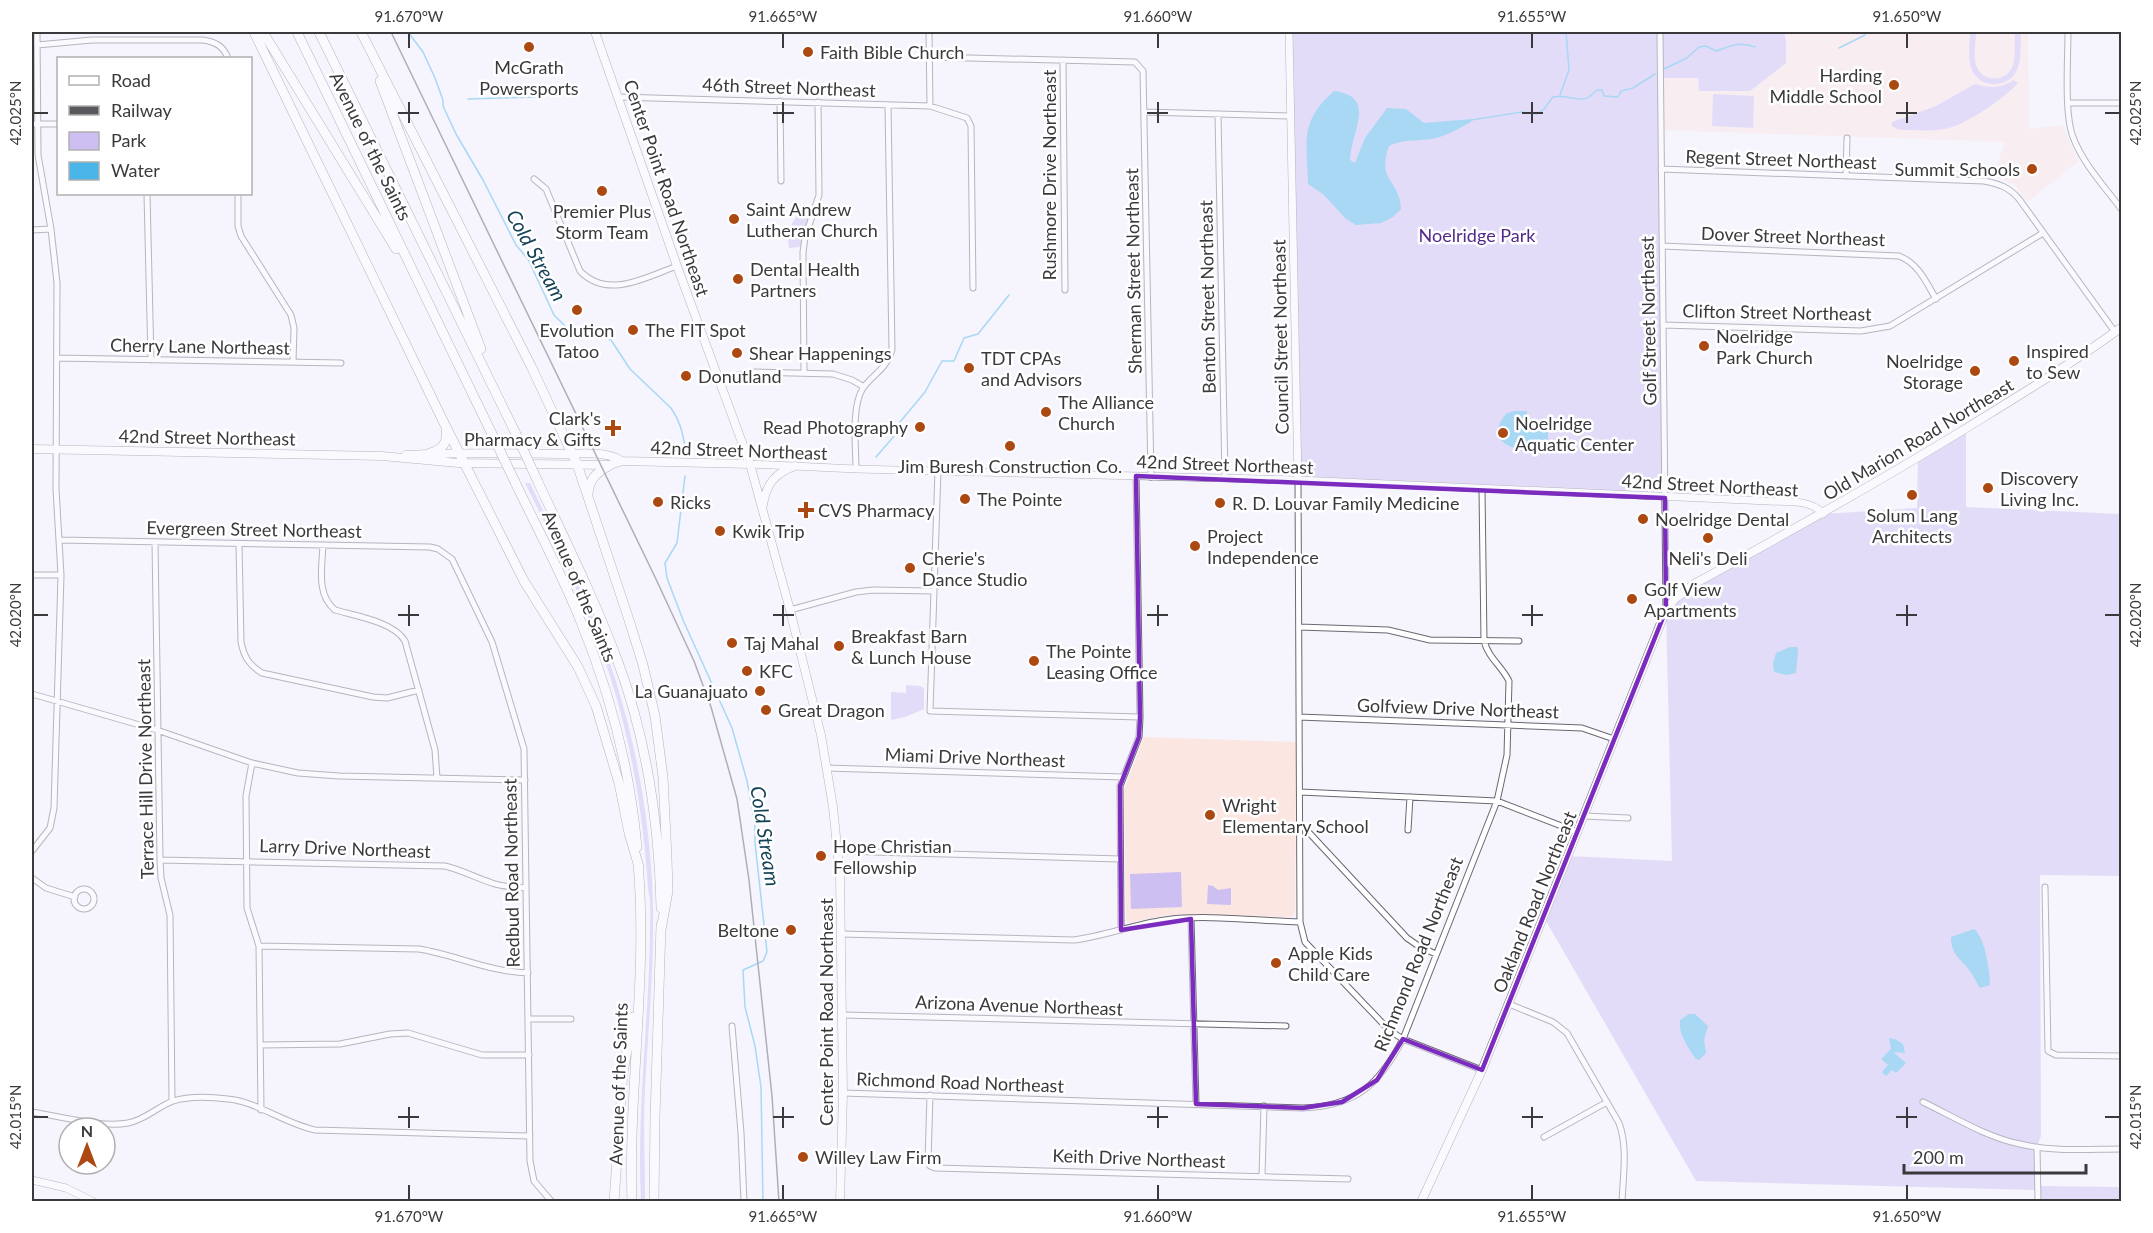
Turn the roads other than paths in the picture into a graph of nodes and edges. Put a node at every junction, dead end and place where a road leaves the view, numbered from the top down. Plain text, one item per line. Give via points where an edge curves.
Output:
1 (37, 32) edge
2 (150, 32) edge
3 (254, 32) edge
4 (263, 32) edge
5 (297, 32) edge
6 (319, 32) edge
7 (595, 32) edge
8 (929, 32) edge
9 (1289, 32) edge
10 (1660, 32) edge
11 (2068, 32) edge
12 (363, 35) edge
13 (151, 40) junction
14 (37, 45) junction
15 (227, 57) edge
16 (929, 57) junction
17 (1063, 60) junction
18 (618, 96) junction
19 (780, 100) junction
20 (818, 102) junction
21 (2068, 103) junction
22 (2121, 103) edge
23 (888, 105) junction
24 (930, 106) junction
25 (1145, 112) junction
26 (1218, 114) junction
27 (1290, 116) junction
28 (34, 124) edge
29 (57, 124) edge
30 (1847, 138) dead end
31 (1661, 169) junction
32 (1846, 176) junction
33 (534, 179) dead end
34 (781, 180) dead end
35 (147, 195) edge
36 (238, 195) edge
37 (2121, 210) edge
38 (51, 229) junction
39 (32, 230) edge
40 (2043, 233) junction
41 (1662, 246) junction
42 (677, 266) junction
43 (420, 288) junction
44 (973, 288) dead end
45 (1065, 290) dead end
46 (1936, 299) junction
47 (1663, 325) junction
48 (2118, 330) edge
49 (57, 358) junction
50 (151, 360) junction
51 (293, 362) junction
52 (341, 363) dead end
53 (804, 373) junction
54 (719, 379) junction
55 (864, 387) junction
56 (498, 396) junction
57 (446, 427) junction
58 (32, 449) edge
59 (56, 449) junction
60 (459, 452) junction
61 (430, 453) junction
62 (573, 454) junction
63 (382, 456) junction
64 (622, 461) junction
65 (465, 463) junction
66 (577, 464) junction
67 (750, 464) junction
68 (610, 465) junction
69 (795, 466) junction
70 (856, 469) junction
71 (938, 470) junction
72 (1136, 476) junction
73 (1151, 477) junction
74 (1225, 478) junction
75 (1298, 480) junction
76 (1482, 489) junction
77 (1665, 498) junction
78 (588, 500) junction
79 (763, 510) junction
80 (1823, 514) junction
81 (60, 540) junction
82 (155, 543) junction
83 (239, 544) junction
84 (323, 545) junction
85 (447, 553) joint
86 (32, 575) edge
87 (61, 575) junction
88 (933, 591) junction
89 (790, 610) junction
90 (1666, 610) junction
91 (1299, 627) junction
92 (1484, 641) junction
93 (1519, 641) dead end
94 (420, 690) junction
95 (32, 694) edge
96 (58, 702) junction
97 (1140, 717) junction
98 (1299, 717) junction
99 (1509, 725) junction
100 (158, 730) junction
101 (1614, 739) junction
102 (252, 763) junction
103 (826, 768) junction
104 (1123, 777) junction
105 (437, 778) junction
106 (525, 780) junction
107 (1300, 792) junction
108 (1410, 797) junction
109 (1497, 801) junction
110 (1584, 816) junction
111 (1628, 818) dead end
112 (1300, 823) junction
113 (1408, 830) dead end
114 (1577, 832) junction
115 (32, 851) edge
116 (838, 851) junction
117 (1120, 859) junction
118 (160, 860) junction
119 (246, 861) junction
120 (639, 867) junction
121 (32, 878) edge
122 (2045, 887) dead end
123 (526, 888) junction
124 (75, 897) dead end
125 (1191, 918) junction
126 (1300, 922) junction
127 (662, 930) junction
128 (1122, 930) junction
129 (842, 934) junction
130 (259, 946) junction
131 (1436, 954) junction
132 (528, 973) junction
133 (638, 998) junction
134 (1509, 1004) junction
135 (843, 1015) junction
136 (528, 1019) junction
137 (572, 1019) dead end
138 (1194, 1025) junction
139 (732, 1026) dead end
140 (1286, 1026) dead end
141 (1403, 1039) junction
142 (261, 1045) junction
143 (529, 1055) junction
144 (2121, 1056) edge
145 (1482, 1070) junction
146 (843, 1093) junction
147 (930, 1095) junction
148 (172, 1101) junction
149 (1607, 1102) junction
150 (1923, 1102) dead end
151 (1196, 1104) junction
152 (1264, 1106) junction
153 (261, 1110) junction
154 (32, 1112) edge
155 (530, 1136) junction
156 (1544, 1137) dead end
157 (2037, 1147) junction
158 (655, 1149) junction
159 (2121, 1149) edge
160 (1262, 1176) junction
161 (1348, 1179) dead end
162 (32, 1180) edge
163 (94, 1202) edge
164 (552, 1202) edge
165 (614, 1202) edge
166 (632, 1202) edge
167 (654, 1202) edge
168 (661, 1202) edge
169 (744, 1202) edge
170 (840, 1202) edge
171 (1421, 1202) edge
172 (1622, 1202) edge
173 (2038, 1202) edge

1 - 14 street
2 - 13 street
3 - 57 highway
4 - 43 highway
5 - 43 highway, Avenue of the Saints
6 - 56 highway, Avenue of the Saints
7 - 18 main road, Center Point Road Northeast
8 - 16 street
9 - 27 street, Council Street Northeast
10 - 31 street, Golf Street Northeast
11 - 21 street
12 - 56 highway
12 - 62 highway
13 - 14 street
13 - 15 street via 213,41
14 - 28 street
16 - 17 street
16 - 24 street
17 - 25 street, Sherman Street Northeast via 1135,62 1143,71
17 - 45 street, Rushmore Drive Northeast
18 - 19 street, 46th Street Northeast
18 - 42 main road, Center Point Road Northeast
19 - 20 street, 46th Street Northeast
19 - 34 street
20 - 23 street, 46th Street Northeast
20 - 53 street via 819,195 803,252
21 - 22 street
21 - 37 street via 2076,145
23 - 24 street, 46th Street Northeast
23 - 55 street via 891,350 886,365
24 - 44 street, 46th Street Northeast via 967,118 970,126
25 - 26 street
25 - 73 street, Sherman Street Northeast
26 - 27 street
26 - 74 street, Benton Street Northeast
27 - 75 street, Council Street Northeast
28 - 29 street
28 - 38 street
30 - 32 street
31 - 32 street, Regent Street Northeast
31 - 41 street, Golf Street Northeast
32 - 40 street, Regent Street Northeast via 1984,181 2001,185 2019,199
33 - 42 street via 546,189 580,271 591,280 619,286
35 - 50 street
36 - 51 street via 241,236 291,315
38 - 39 street
38 - 49 street via 57,283
40 - 46 street, Clifton Street Northeast
40 - 48 street, Regent Street Northeast
41 - 46 street, Dover Street Northeast via 1899,256 1917,267
41 - 47 street, Golf Street Northeast
42 - 54 main road, Center Point Road Northeast
43 - 120 highway, Avenue of the Saints, bridge via 581,621 609,702 626,771
46 - 47 street, Clifton Street Northeast via 1890,326 1875,330
47 - 77 street, Golf Street Northeast
48 - 80 main road, Old Marion Road Northeast via 2038,385
49 - 50 street, Cherry Lane Northeast
49 - 59 street
50 - 51 street, Cherry Lane Northeast
51 - 52 street, Cherry Lane Northeast
53 - 54 street via 754,372
53 - 55 street via 833,374
54 - 67 main road, Center Point Road Northeast
55 - 70 street via 856,410
56 - 127 highway, Avenue of the Saints, bridge via 619,663 642,742 656,828
57 - 60 highway
57 - 61 highway via 444,446
58 - 59 main road, 42nd Street Northeast
59 - 63 main road, 42nd Street Northeast
59 - 81 street
60 - 61 main road, 42nd Street Northeast
60 - 62 main road, 42nd Street Northeast
60 - 65 highway
61 - 63 main road, 42nd Street Northeast
62 - 64 main road, 42nd Street Northeast via 610,456
62 - 66 highway
63 - 65 main road, 42nd Street Northeast
64 - 67 main road, 42nd Street Northeast
64 - 68 main road, 42nd Street Northeast
65 - 66 main road, 42nd Street Northeast
65 - 120 highway via 524,580 578,667 596,706 620,783
66 - 68 main road, 42nd Street Northeast
66 - 78 highway
67 - 69 street, 42nd Street Northeast
67 - 79 main road, Center Point Road Northeast
68 - 78 highway via 591,481
69 - 70 street, 42nd Street Northeast
69 - 79 main road via 779,472 771,481
70 - 71 street, 42nd Street Northeast
71 - 72 street, 42nd Street Northeast
71 - 88 street
72 - 73 street, 42nd Street Northeast
72 - 97 street
73 - 74 street, 42nd Street Northeast
74 - 75 street, 42nd Street Northeast
75 - 76 street, 42nd Street Northeast
75 - 91 street, Council Street Northeast
76 - 77 street, 42nd Street Northeast
76 - 92 street
77 - 80 street, 42nd Street Northeast via 1807,504
77 - 90 street, Golf Street Northeast
78 - 127 highway via 631,626 655,716 667,858 668,891
79 - 89 main road, Center Point Road Northeast
80 - 90 main road, Old Marion Road Northeast via 1694,584
81 - 82 street, Evergreen Street Northeast
81 - 87 street
82 - 83 street, Evergreen Street Northeast
82 - 100 street, Terrace Hill Drive Northeast
83 - 84 street, Evergreen Street Northeast
83 - 94 street via 241,642 243,654 254,668 373,697
84 - 85 street, Evergreen Street Northeast via 430,547
84 - 94 street via 322,588 329,604 335,610 392,627 402,635
85 - 106 street, Redbud Road Northeast via 492,642 524,749
86 - 87 street
87 - 96 street
88 - 89 street via 856,592
88 - 97 street via 930,711
89 - 103 main road, Center Point Road Northeast
90 - 101 main road, Oakland Road Northeast
91 - 92 street via 1388,630 1430,640
91 - 98 street, Council Street Northeast
92 - 93 street
92 - 99 street, Richmond Road Northeast via 1487,654 1509,681
94 - 105 street via 435,750
95 - 96 street
96 - 100 street
96 - 115 street via 54,808 50,828
97 - 104 street via 1139,737
98 - 99 street, Golfview Drive Northeast
98 - 107 street, Council Street Northeast
99 - 101 street, Golfview Drive Northeast via 1582,728
99 - 109 street, Richmond Road Northeast via 1508,755
100 - 102 street
100 - 118 street, Terrace Hill Drive Northeast
101 - 110 main road, Oakland Road Northeast
102 - 105 street via 330,776
102 - 119 street via 246,796
103 - 104 street, Miami Drive Northeast
103 - 116 main road, Center Point Road Northeast
104 - 117 street
105 - 106 street
106 - 123 street, Redbud Road Northeast
107 - 108 street
107 - 112 street, Council Street Northeast
108 - 109 street
108 - 113 street
109 - 114 street
109 - 131 street, Richmond Road Northeast
110 - 111 street
110 - 114 main road, Oakland Road Northeast
112 - 126 street, Council Street Northeast
112 - 131 street via 1407,939
114 - 134 main road, Oakland Road Northeast
116 - 117 street
116 - 129 main road, Center Point Road Northeast
117 - 128 street
118 - 119 street, Larry Drive Northeast
118 - 148 street, Terrace Hill Drive Northeast via 160,878 170,915
119 - 123 street, Larry Drive Northeast via 445,866 491,883
119 - 130 street via 247,908
120 - 133 highway, Avenue of the Saints
121 - 124 street via 46,888
122 - 144 street via 2048,1051 2056,1055
123 - 132 street, Redbud Road Northeast
125 - 126 street
125 - 128 street
125 - 138 street
126 - 141 street via 1305,942 1379,1021
127 - 158 highway, Avenue of the Saints
128 - 129 street via 1074,940
129 - 135 main road, Center Point Road Northeast
130 - 132 street via 419,949 511,973
130 - 142 street
131 - 141 street, Richmond Road Northeast
132 - 136 street, Redbud Road Northeast
133 - 165 highway via 623,1072
133 - 166 highway, Avenue of the Saints
134 - 145 main road, Oakland Road Northeast
134 - 149 street via 1553,1022 1567,1033
135 - 138 street, Arizona Avenue Northeast
135 - 146 main road, Center Point Road Northeast
136 - 137 street
136 - 143 street, Redbud Road Northeast
138 - 140 street, Arizona Avenue Northeast
138 - 151 street
139 - 169 street
141 - 145 street
141 - 152 street, Richmond Road Northeast via 1377,1080 1342,1102 1303,1108
142 - 143 street via 340,1044 408,1033 482,1055
142 - 153 street
143 - 155 street, Redbud Road Northeast
145 - 171 main road, Oakland Road Northeast
146 - 147 street, Richmond Road Northeast
146 - 170 main road, Center Point Road Northeast
147 - 151 street, Richmond Road Northeast
147 - 160 street, Keith Drive Northeast via 930,1166
148 - 153 street via 231,1099
148 - 154 street via 140,1121 126,1124
149 - 156 street
149 - 172 street via 1623,1133
150 - 157 street via 1995,1136
151 - 152 street, Richmond Road Northeast
152 - 160 street
153 - 155 street via 315,1130
155 - 164 street, Redbud Road Northeast via 534,1180
157 - 159 street
157 - 173 street
158 - 167 highway, Avenue of the Saints
158 - 168 highway
160 - 161 street, Keith Drive Northeast
162 - 163 street via 66,1188

